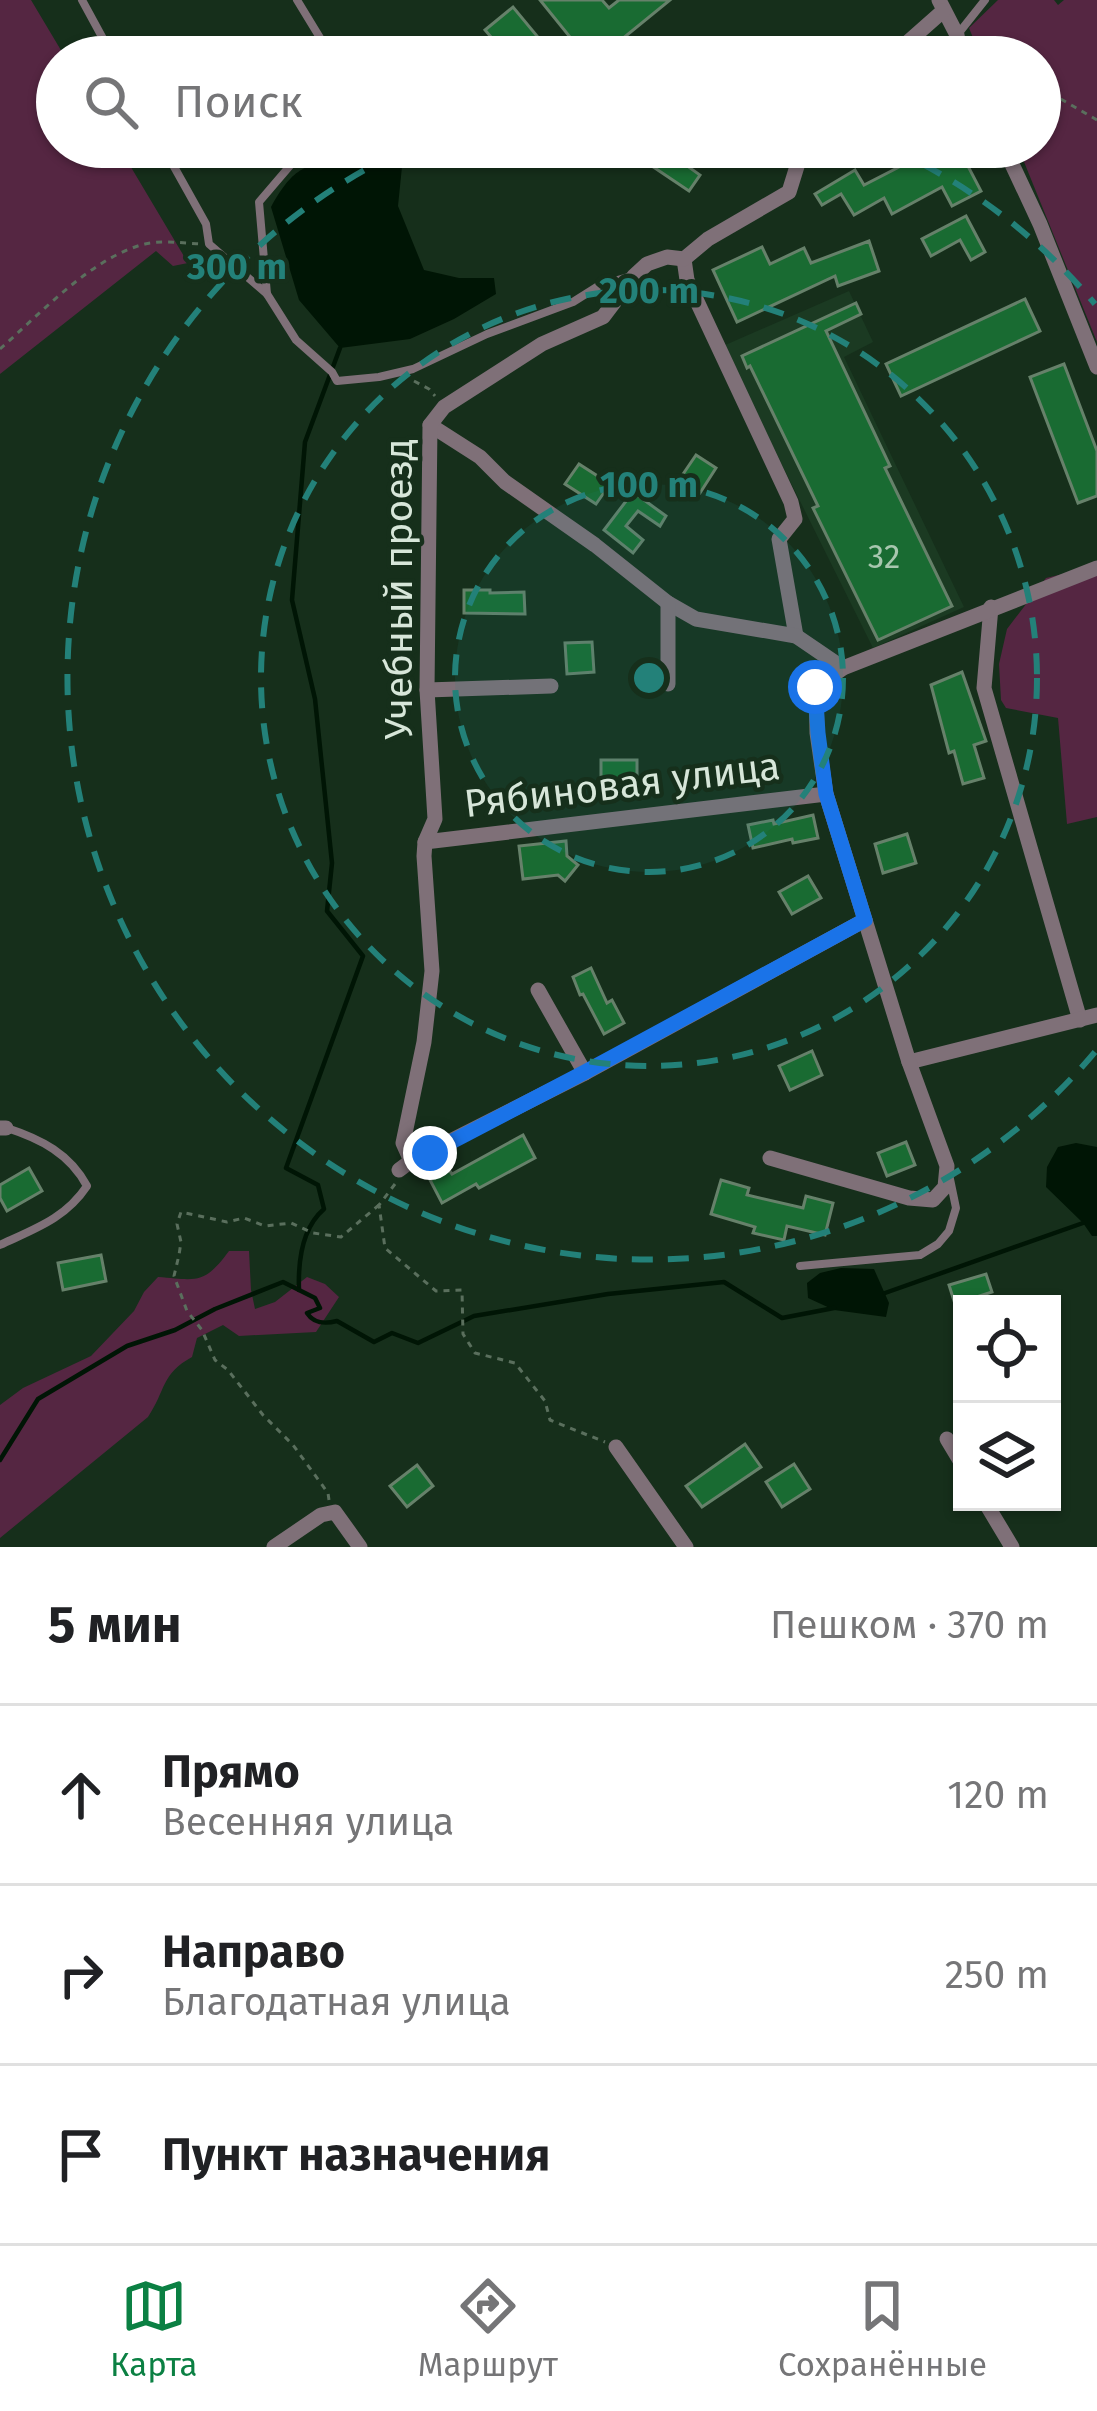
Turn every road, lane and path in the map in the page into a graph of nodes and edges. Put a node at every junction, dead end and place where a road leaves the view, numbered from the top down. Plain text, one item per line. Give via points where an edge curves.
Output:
1 (82, 0) edge
2 (297, 0) edge
3 (985, 0) edge
4 (941, 6) edge
5 (957, 35) joint
6 (102, 36) edge
7 (319, 36) edge
8 (912, 36) edge
9 (1061, 99) edge
10 (1097, 120) edge
11 (175, 168) edge
12 (288, 168) edge
13 (796, 168) edge
14 (1014, 168) edge
15 (209, 244) junction
16 (684, 259) junction
17 (634, 276) junction
18 (267, 294) junction
19 (0, 349) edge
20 (1097, 367) edge
21 (404, 379) dead end
22 (443, 407) junction
23 (430, 425) junction
24 (1097, 568) edge
25 (668, 602) junction
26 (991, 608) junction
27 (796, 636) junction
28 (843, 668) junction
29 (668, 684) dead end
30 (551, 686) dead end
31 (427, 690) junction
32 (826, 794) junction
33 (425, 842) junction
34 (865, 920) junction
35 (538, 990) dead end
36 (1089, 1018) edge
37 (909, 1062) junction
38 (585, 1072) junction
39 (3, 1128) edge
40 (770, 1159) dead end
41 (405, 1166) junction
42 (947, 1166) junction
43 (379, 1205) junction
44 (0, 1245) edge
45 (800, 1266) dead end
46 (946, 1439) dead end
47 (616, 1447) joint
48 (953, 1450) edge
49 (990, 1511) edge
50 (335, 1512) junction
51 (274, 1547) edge
52 (360, 1547) edge
53 (686, 1547) edge
54 (1012, 1547) edge

1 - 6 lane
2 - 7 lane
3 - 5 lane
4 - 5 street
4 - 8 street
9 - 10 path
11 - 15 lane
12 - 18 lane via 259,202
13 - 16 street via 789,192
14 - 20 street
15 - 18 lane
15 - 19 path via 139,245 74,284
16 - 17 street via 667,256
16 - 27 street via 790,502 795,519 779,539
17 - 18 lane via 413,369 337,382
17 - 22 street, Учебный проезд via 603,317 542,344
21 - 22 path via 429,389
22 - 23 street, Учебный проезд
23 - 25 street
23 - 31 street, Учебный проезд
24 - 26 street
25 - 27 street via 696,620
25 - 29 street
26 - 28 street
26 - 36 street via 984,688
27 - 28 street
28 - 32 street via 815,687
30 - 31 street
31 - 33 street, Учебный проезд via 436,819
32 - 33 street, Рябиновая улица
32 - 34 street
33 - 41 street, Учебный проезд via 432,971
34 - 37 street
34 - 38 street
35 - 38 street
36 - 37 street
37 - 42 street
38 - 41 street
39 - 44 lane via 64,1156 87,1186 55,1219
40 - 42 street via 933,1200
41 - 43 path
42 - 45 lane via 956,1208 938,1244 920,1255
43 - 47 path via 385,1248 436,1292 462,1291 463,1334 476,1353 515,1363 550,1420
43 - 50 path via 341,1237 291,1223 181,1212 177,1225 174,1276 187,1311 215,1360 293,1444
46 - 48 street
47 - 53 street
49 - 54 street
50 - 51 street
50 - 52 street

